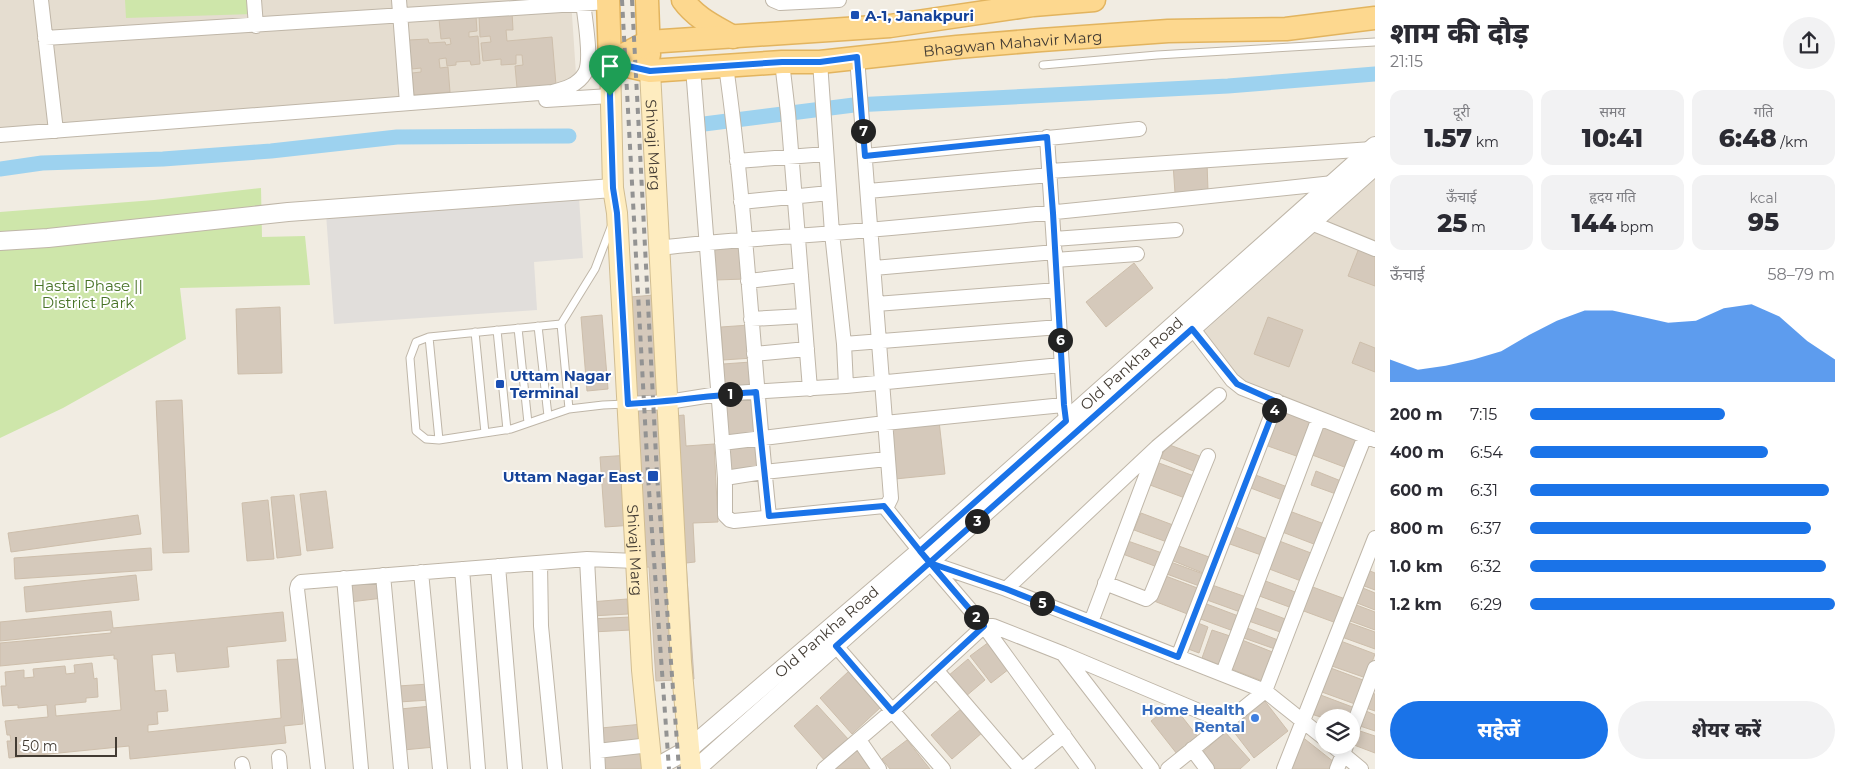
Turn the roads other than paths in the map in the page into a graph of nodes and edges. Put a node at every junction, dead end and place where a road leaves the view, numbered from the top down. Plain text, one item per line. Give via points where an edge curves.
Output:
1 (41, 0) edge
2 (254, 0) edge
3 (399, 0) edge
4 (647, 0) edge
5 (683, 0) edge
6 (773, 0) edge
7 (839, 0) edge
8 (1094, 0) edge
9 (608, 1) edge
10 (583, 2) edge
11 (399, 16) junction
12 (1375, 18) edge
13 (256, 26) junction
14 (733, 37) junction
15 (45, 38) junction
16 (648, 42) junction
17 (1375, 42) edge
18 (857, 57) junction
19 (610, 62) junction
20 (782, 62) junction
21 (820, 62) junction
22 (1043, 65) dead end
23 (726, 66) junction
24 (692, 68) junction
25 (650, 71) junction
26 (610, 96) junction
27 (407, 103) junction
28 (1139, 129) dead end
29 (56, 131) junction
30 (0, 135) edge
31 (1047, 137) junction
32 (0, 144) edge
33 (1374, 148) edge
34 (826, 154) junction
35 (865, 156) junction
36 (790, 158) junction
37 (736, 161) junction
38 (1375, 166) edge
39 (1050, 173) junction
40 (1333, 183) junction
41 (613, 188) junction
42 (868, 191) junction
43 (829, 193) junction
44 (794, 197) junction
45 (741, 202) junction
46 (617, 213) junction
47 (1053, 213) junction
48 (1304, 220) junction
49 (871, 230) junction
50 (1176, 230) dead end
51 (832, 233) junction
52 (798, 236) junction
53 (745, 239) junction
54 (0, 241) edge
55 (707, 242) junction
56 (660, 248) junction
57 (1375, 249) edge
58 (1055, 250) junction
59 (1137, 254) dead end
60 (874, 268) junction
61 (801, 275) junction
62 (748, 281) junction
63 (1057, 290) junction
64 (876, 304) junction
65 (804, 316) junction
66 (751, 319) junction
67 (561, 324) junction
68 (538, 326) junction
69 (1059, 327) junction
70 (518, 328) junction
71 (1192, 329) junction
72 (497, 330) junction
73 (475, 332) junction
74 (430, 336) junction
75 (879, 341) junction
76 (844, 344) junction
77 (807, 349) junction
78 (754, 354) junction
79 (1062, 365) junction
80 (881, 383) junction
81 (846, 386) junction
82 (810, 389) junction
83 (756, 392) junction
84 (718, 394) junction
85 (1219, 395) dead end
86 (668, 402) junction
87 (1277, 402) junction
88 (628, 404) junction
89 (569, 409) junction
90 (1065, 413) junction
91 (548, 416) junction
92 (1319, 418) junction
93 (528, 423) junction
94 (885, 423) junction
95 (507, 430) junction
96 (485, 433) junction
97 (1370, 438) edge
98 (761, 439) junction
99 (439, 440) junction
100 (722, 442) junction
101 (1157, 447) junction
102 (1208, 456) dead end
103 (888, 459) junction
104 (764, 472) junction
105 (725, 478) junction
106 (884, 506) junction
107 (769, 516) junction
108 (1375, 538) edge
109 (925, 557) junction
110 (587, 559) junction
111 (636, 561) junction
112 (540, 563) junction
113 (498, 566) junction
114 (462, 569) junction
115 (421, 572) junction
116 (383, 575) junction
117 (344, 578) junction
118 (1105, 583) junction
119 (1006, 589) junction
120 (1091, 622) junction
121 (984, 626) junction
122 (836, 646) junction
123 (1064, 654) junction
124 (1178, 657) junction
125 (1375, 668) edge
126 (937, 671) junction
127 (1223, 673) junction
128 (1265, 691) junction
129 (1360, 709) edge
130 (892, 711) junction
131 (1226, 722) junction
132 (1304, 722) junction
133 (1315, 731) edge
134 (1064, 735) junction
135 (858, 740) junction
136 (650, 745) junction
137 (689, 749) junction
138 (1192, 749) junction
139 (597, 751) junction
140 (1343, 754) edge
141 (1348, 754) edge
142 (318, 769) edge
143 (361, 769) edge
144 (401, 769) edge
145 (440, 769) edge
146 (478, 769) edge
147 (515, 769) edge
148 (555, 769) edge
149 (598, 769) edge
150 (652, 769) edge
151 (691, 769) edge
152 (696, 769) edge
153 (824, 769) edge
154 (879, 769) edge
155 (943, 769) edge
156 (1022, 769) edge
157 (1088, 769) edge
158 (1152, 769) edge
159 (1168, 769) edge
160 (1207, 769) edge
161 (1284, 769) edge
162 (1337, 769) edge
163 (1361, 769) edge

1 - 15 street
2 - 13 street
3 - 11 street
4 - 16 main road, Shivaji Marg
5 - 14 main road via 704,21
6 - 7 street via 780,3
8 - 14 main road, Bhagwan Mahavir Marg via 1033,5 890,26
9 - 10 street
9 - 19 main road, Shivaji Marg
10 - 11 street
10 - 27 street via 588,40 587,67 585,74 574,84 552,92
11 - 13 street
11 - 27 street
12 - 18 main road, Bhagwan Mahavir Marg via 1286,30 1168,31
13 - 15 street
14 - 16 main road, Bhagwan Mahavir Marg
15 - 29 street
16 - 19 main road
16 - 25 main road, Shivaji Marg
17 - 22 lane
18 - 21 main road, Bhagwan Mahavir Marg
18 - 35 street
19 - 25 main road, Bhagwan Mahavir Marg
19 - 26 main road, Shivaji Marg
20 - 21 main road, Bhagwan Mahavir Marg
20 - 23 main road, Bhagwan Mahavir Marg
20 - 36 street
21 - 34 street
23 - 24 main road, Bhagwan Mahavir Marg
23 - 37 street
24 - 25 main road, Bhagwan Mahavir Marg
24 - 55 street
25 - 56 main road, Shivaji Marg
26 - 32 street
26 - 41 main road, Shivaji Marg
27 - 29 street
28 - 31 street
29 - 30 street
31 - 35 street
31 - 39 street
33 - 39 street
33 - 40 street, Old Pankha Road
34 - 36 street
34 - 43 street
35 - 42 street
36 - 37 street
36 - 44 street
37 - 45 street
38 - 48 street, Old Pankha Road
39 - 42 street
39 - 47 street
40 - 47 street
40 - 48 street, Old Pankha Road
41 - 46 main road, Shivaji Marg
41 - 54 street via 288,212
42 - 49 street
43 - 44 street
43 - 51 street
44 - 45 street
44 - 52 street
45 - 53 street
46 - 67 lane via 595,269
46 - 88 main road, Shivaji Marg
47 - 49 street
47 - 58 street
48 - 57 street
48 - 71 street, Old Pankha Road
48 - 90 street, Old Pankha Road
49 - 51 street
49 - 60 street
50 - 58 street
51 - 52 street
51 - 76 street
52 - 53 street
52 - 61 street
53 - 55 street
53 - 62 street
55 - 56 street
55 - 84 street
56 - 86 main road, Shivaji Marg
58 - 59 street
58 - 60 street
58 - 63 street
60 - 64 street
61 - 62 street
61 - 65 street
62 - 66 street
63 - 64 street
63 - 69 street
64 - 75 street
65 - 66 street
65 - 77 street
66 - 78 street
67 - 68 lane
67 - 89 lane
68 - 70 lane
68 - 91 lane
69 - 75 street
69 - 79 street
70 - 72 lane
70 - 93 lane
71 - 87 street via 1237,384
71 - 109 street, Old Pankha Road
72 - 73 lane
72 - 95 lane
73 - 74 lane
73 - 96 lane
74 - 99 lane
74 - 99 lane via 416,342 410,358 416,431 426,439
75 - 76 street
75 - 80 street
76 - 81 street
77 - 78 street
77 - 82 street
78 - 83 street
79 - 80 street
79 - 90 street
80 - 81 street
80 - 94 street
81 - 82 street
82 - 83 street
83 - 84 street
83 - 98 street
84 - 86 street
84 - 100 street
85 - 101 street
86 - 88 street
86 - 137 main road, Shivaji Marg via 681,662
87 - 92 street
87 - 124 street
88 - 89 lane
88 - 111 main road, Shivaji Marg
89 - 91 lane
90 - 94 street
90 - 109 street, Old Pankha Road
91 - 93 lane
92 - 97 street
92 - 127 street
93 - 95 lane
94 - 98 street
94 - 103 street
95 - 96 lane
96 - 99 lane
97 - 128 street via 1309,575
98 - 100 street
98 - 104 street
100 - 105 street
101 - 118 street
101 - 119 street
102 - 118 street via 1151,595 1146,599
103 - 104 street
103 - 106 street via 891,498
104 - 105 street
104 - 107 street
105 - 107 street via 725,514 730,520
106 - 107 street
106 - 109 street
108 - 132 street
109 - 119 street
109 - 121 street
109 - 122 street, Old Pankha Road
109 - 137 street, Old Pankha Road
110 - 111 street
110 - 112 street
110 - 139 street
111 - 136 main road, Shivaji Marg
112 - 113 street
112 - 148 street via 541,626
113 - 114 street
113 - 147 street
114 - 115 street
114 - 146 street
115 - 116 street
115 - 145 street
116 - 117 street
116 - 144 street
117 - 142 street via 305,581 297,589
117 - 143 street
118 - 120 street
119 - 120 street
120 - 124 street
121 - 123 street via 993,626
121 - 126 street
121 - 134 street
122 - 130 street
122 - 152 street, Old Pankha Road
123 - 131 street
123 - 158 street
124 - 127 street
125 - 129 street
126 - 130 street
126 - 156 street
127 - 128 street
128 - 131 street
128 - 132 street
130 - 135 street
130 - 155 street
131 - 138 street
132 - 133 street
132 - 161 street
134 - 156 street
134 - 157 street
135 - 153 street
135 - 154 street
136 - 139 street
136 - 150 main road, Shivaji Marg
137 - 150 street, Old Pankha Road
137 - 151 main road, Shivaji Marg
138 - 159 street
138 - 160 street
139 - 149 street
140 - 162 street
141 - 163 street

